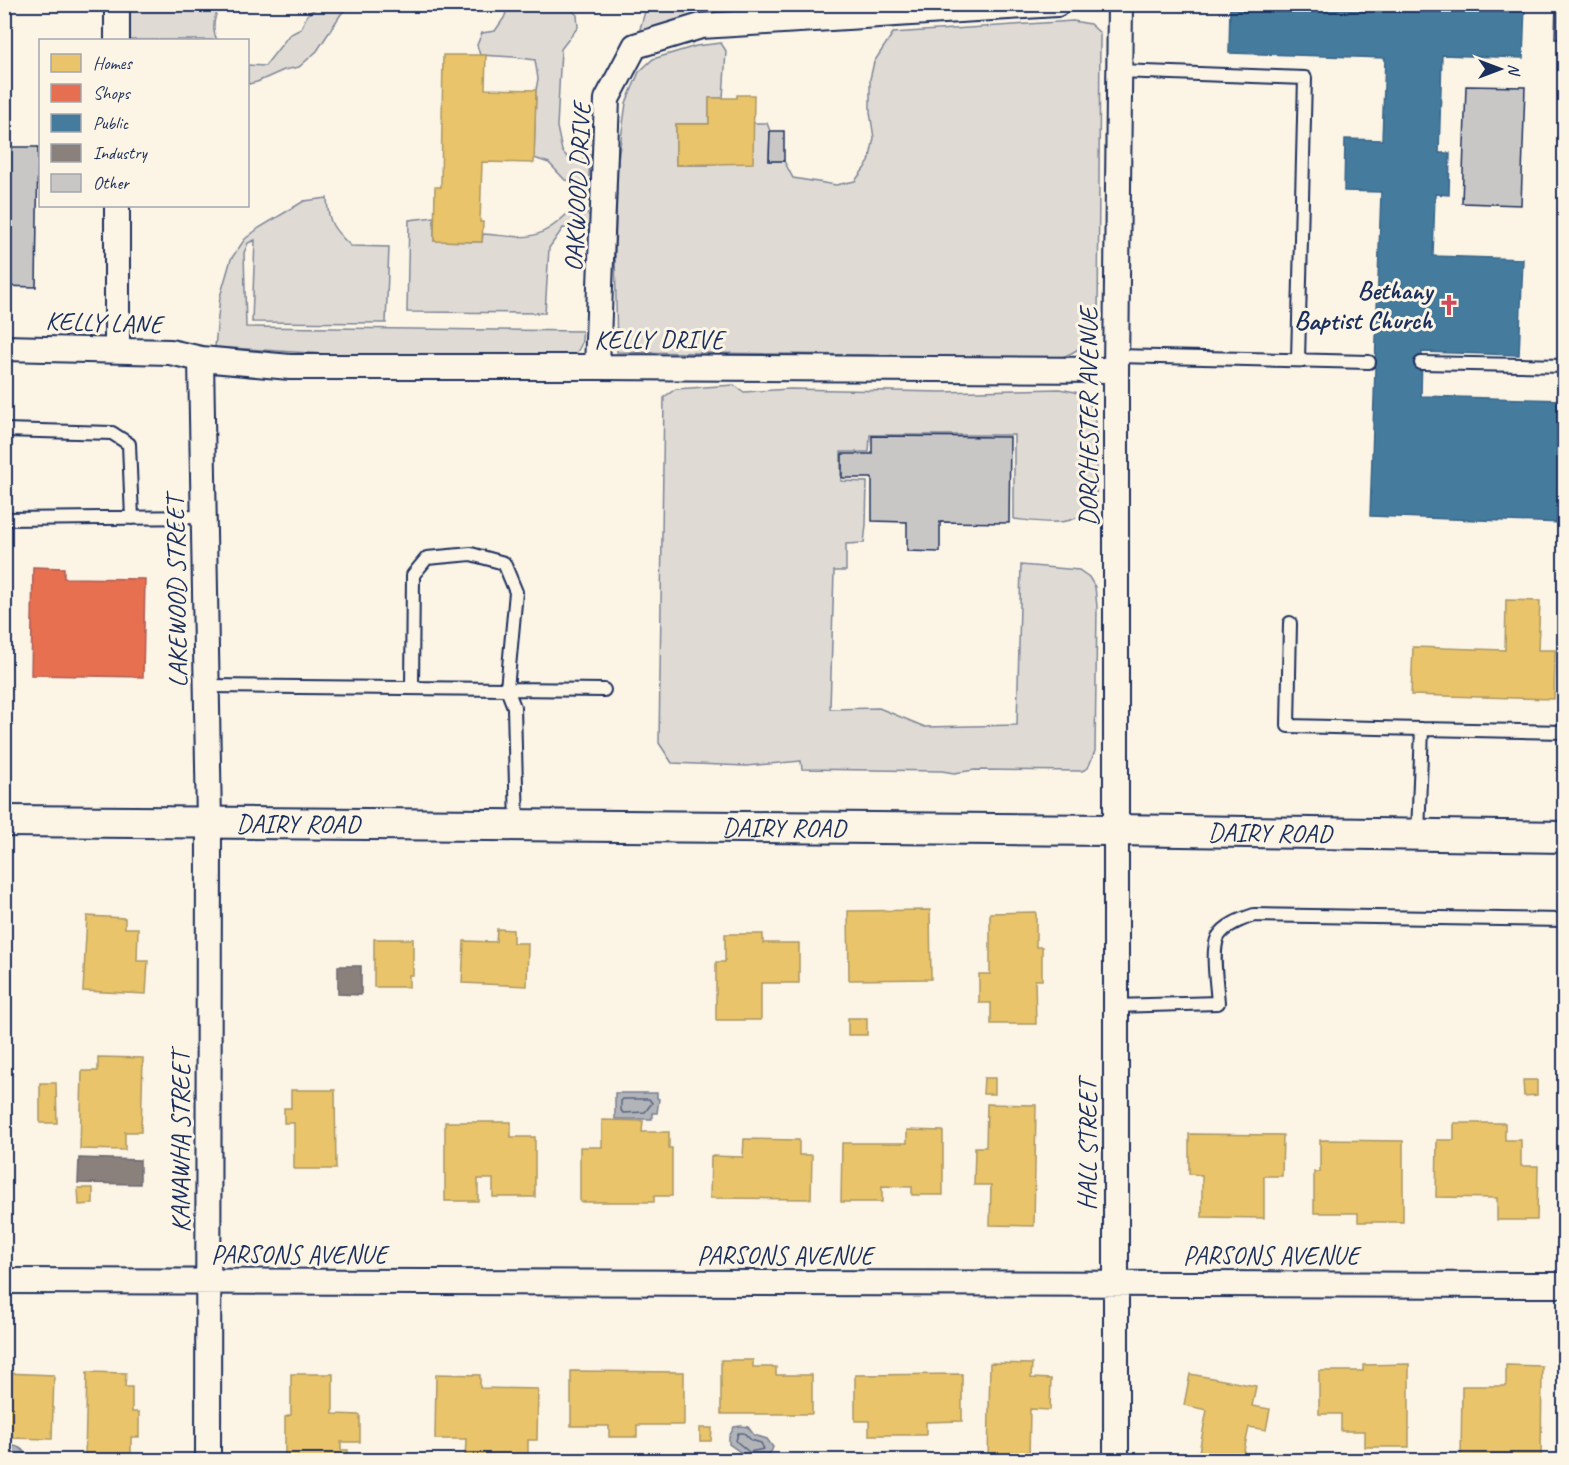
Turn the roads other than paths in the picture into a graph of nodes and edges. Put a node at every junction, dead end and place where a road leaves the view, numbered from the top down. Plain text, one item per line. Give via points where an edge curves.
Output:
1 (117, 4) edge
2 (1057, 4) edge
3 (1120, 4) edge
4 (117, 39) edge
5 (1119, 71) junction
6 (117, 207) edge
7 (4, 348) edge
8 (117, 350) junction
9 (201, 359) junction
10 (1298, 360) junction
11 (1369, 362) dead end
12 (1116, 363) junction
13 (1421, 363) dead end
14 (1564, 366) edge
15 (597, 367) junction
16 (4, 430) edge
17 (204, 517) junction
18 (132, 518) junction
19 (4, 519) edge
20 (1290, 623) dead end
21 (206, 686) junction
22 (412, 688) junction
23 (507, 689) junction
24 (604, 690) dead end
25 (1422, 729) junction
26 (1564, 732) edge
27 (4, 821) edge
28 (209, 824) junction
29 (517, 826) junction
30 (1115, 830) junction
31 (1418, 835) junction
32 (1564, 837) edge
33 (1564, 920) edge
34 (1115, 1006) junction
35 (4, 1281) edge
36 (208, 1282) junction
37 (1116, 1283) junction
38 (1564, 1285) edge
39 (208, 1461) edge
40 (1116, 1461) edge

1 - 4 street
2 - 15 street, OAKWOOD DRIVE via 701,26 635,46 607,99
3 - 5 street, DORCHESTER AVENUE
5 - 10 lane via 1305,78
5 - 12 street, DORCHESTER AVENUE
6 - 8 street
7 - 8 street, KELLY LANE
8 - 9 street, KELLY LANE via 170,352
9 - 15 street, KELLY DRIVE via 290,368
9 - 17 street, LAKEWOOD STREET
10 - 11 lane
10 - 12 lane
12 - 15 street, KELLY DRIVE
12 - 30 street, DORCHESTER AVENUE
13 - 14 lane
16 - 18 lane via 112,433 129,444
17 - 18 lane
17 - 21 street, LAKEWOOD STREET
18 - 19 lane
20 - 25 lane via 1288,726
21 - 22 lane
21 - 28 street, LAKEWOOD STREET
22 - 23 lane
22 - 23 lane via 413,575 427,558 471,554 504,563 516,592
23 - 24 lane
23 - 29 lane via 514,707
25 - 26 lane
25 - 31 lane
27 - 28 street, DAIRY ROAD
28 - 29 street, DAIRY ROAD
28 - 36 street, KANAWHA STREET
29 - 30 street, DAIRY ROAD
30 - 31 street, DAIRY ROAD
30 - 34 street, HALL STREET
31 - 32 street, DAIRY ROAD
33 - 34 lane via 1254,915 1234,922 1219,936 1215,952 1218,1003
34 - 37 street, HALL STREET
35 - 36 street, PARSONS AVENUE
36 - 37 street, PARSONS AVENUE
36 - 39 street, KANAWHA STREET
37 - 38 street, PARSONS AVENUE
37 - 40 street, HALL STREET

